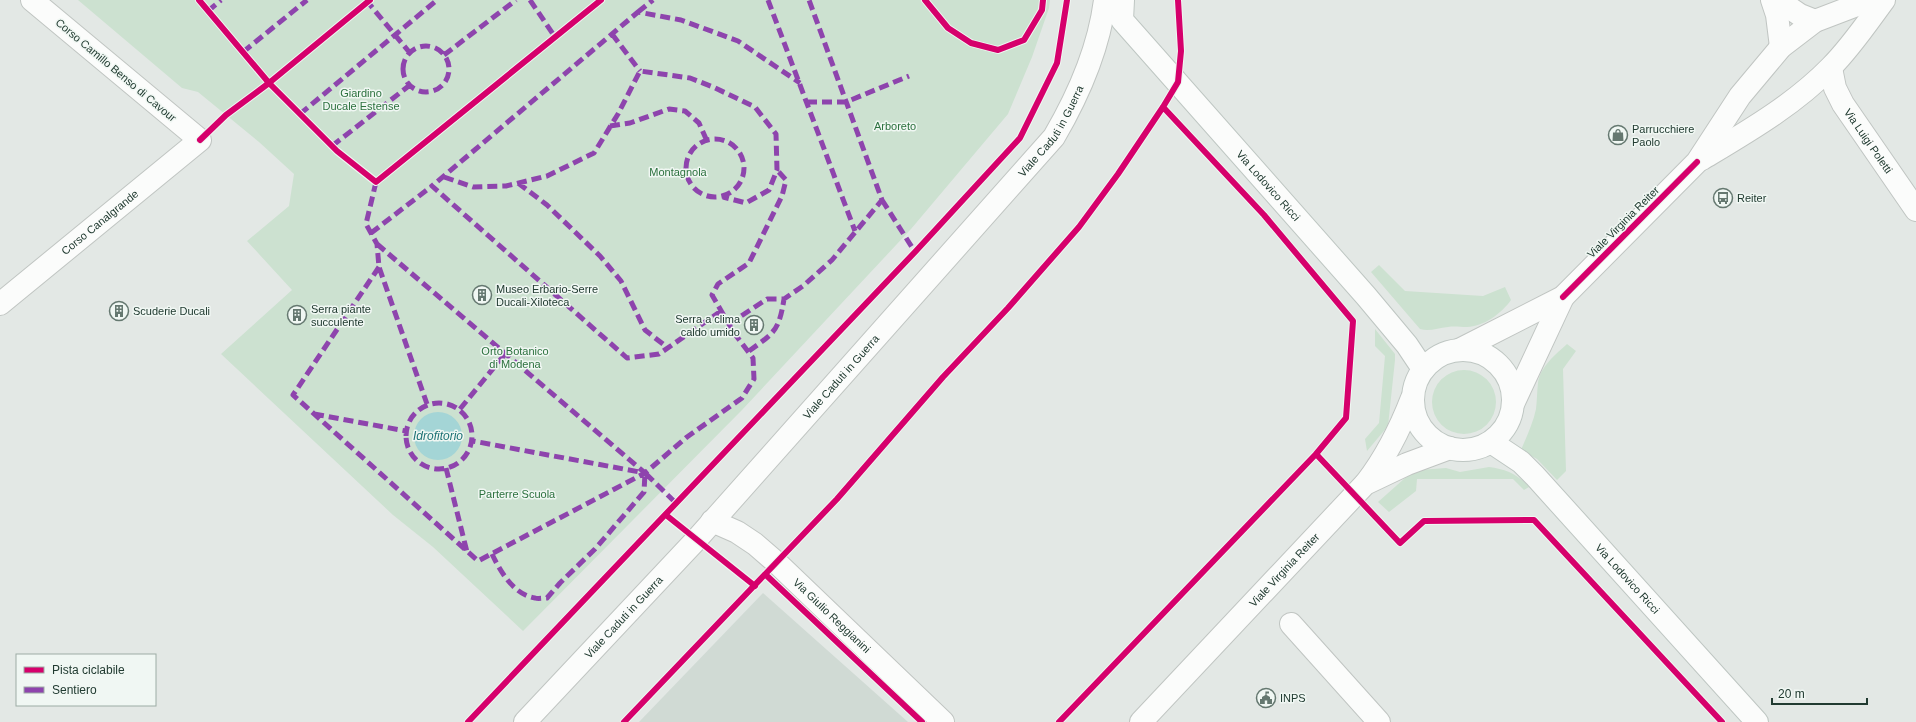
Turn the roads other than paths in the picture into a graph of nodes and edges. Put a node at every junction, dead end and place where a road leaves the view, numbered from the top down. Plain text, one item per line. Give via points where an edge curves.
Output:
1 (32, 0) edge
2 (1105, 0) edge
3 (1123, 0) edge
4 (1772, 0) edge
5 (1778, 0) edge
6 (1870, 0) edge
7 (1884, 0) edge
8 (1815, 21) junction
9 (1782, 47) junction
10 (1831, 68) junction
11 (200, 140) joint
12 (1698, 162) junction
13 (1916, 210) edge
14 (1563, 297) junction
15 (0, 304) edge
16 (1458, 350) junction
17 (1423, 369) junction
18 (1412, 398) junction
19 (1514, 402) junction
20 (1491, 442) junction
21 (1450, 448) junction
22 (1365, 484) junction
23 (712, 521) junction
24 (1291, 624) dead end
25 (525, 722) edge
26 (943, 722) edge
27 (1141, 722) edge
28 (1379, 722) edge
29 (1757, 722) edge

1 - 11 street, Corso Camillo Benso di Cavour
2 - 23 street, Viale Caduti in Guerra via 1098,37 1077,94 1054,137
3 - 17 street, Via Lodovico Ricci via 1122,20 1366,296 1407,345
4 - 9 street
5 - 8 street via 1800,15
6 - 8 street, Viale Virginia Reiter
7 - 10 street, Viale Virginia Reiter
8 - 9 street, Viale Virginia Reiter
9 - 12 street, Viale Virginia Reiter via 1740,96
10 - 12 street, Viale Virginia Reiter via 1788,104
10 - 13 street, Via Luigi Poletti via 1835,88 1843,104
11 - 15 street, Corso Canalgrande
12 - 14 street, Viale Virginia Reiter
14 - 16 street, Viale Virginia Reiter
14 - 19 street, Viale Virginia Reiter
16 - 17 street, Viale Virginia Reiter via 1432,359
16 - 19 street, Viale Virginia Reiter via 1476,351 1491,358 1503,370 1511,385
17 - 18 street, Viale Virginia Reiter via 1415,383
18 - 21 street, Viale Virginia Reiter via 1415,415 1422,430 1435,441
18 - 22 street via 1393,443
19 - 20 street, Viale Virginia Reiter via 1507,425
20 - 21 street, Viale Virginia Reiter via 1471,449
20 - 29 street, Via Lodovico Ricci via 1521,462 1535,476
21 - 22 street, Viale Virginia Reiter
22 - 27 street, Viale Virginia Reiter
23 - 25 street, Viale Caduti in Guerra
23 - 26 street, Via Giulio Reggianini via 737,532 777,563
24 - 28 street

